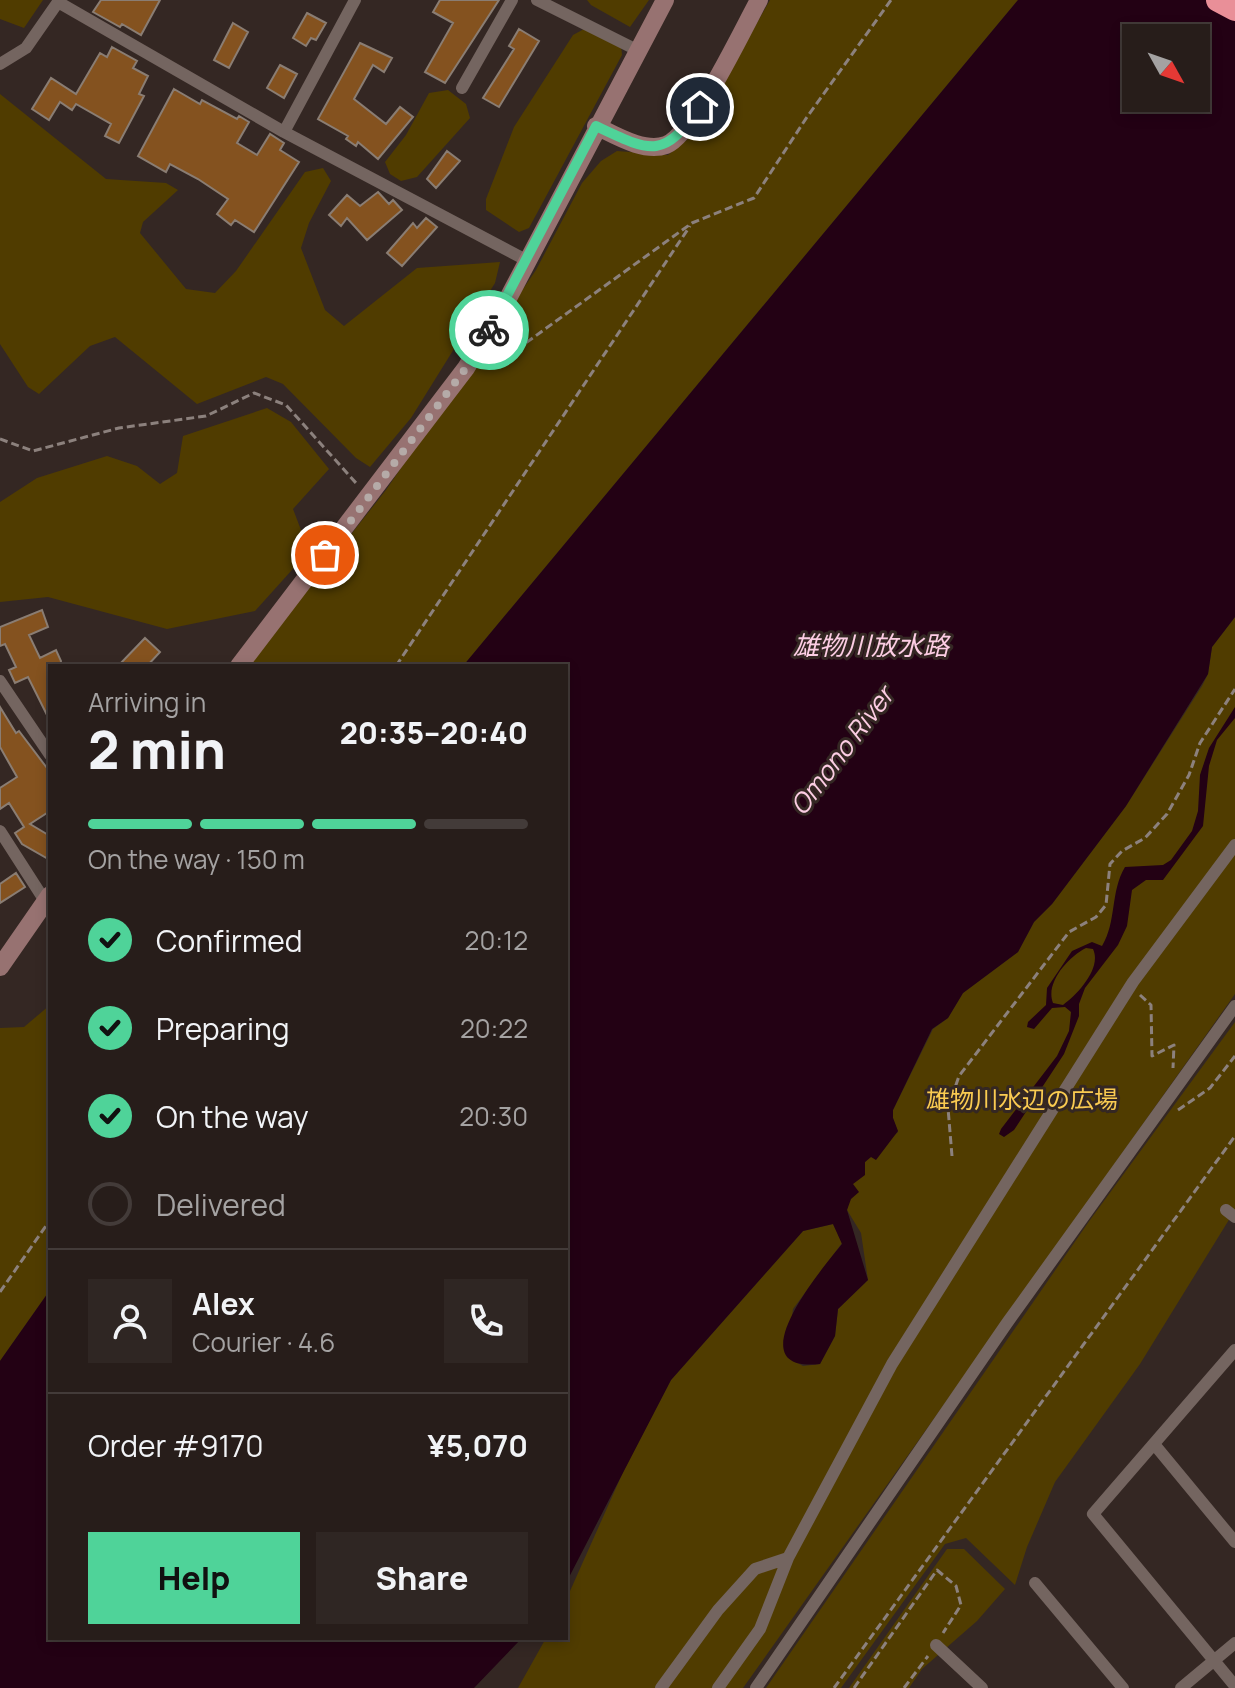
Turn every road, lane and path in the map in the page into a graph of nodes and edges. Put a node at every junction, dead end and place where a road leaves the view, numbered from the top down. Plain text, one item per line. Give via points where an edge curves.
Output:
1 (355, 0) edge
2 (512, 0) edge
3 (537, 0) edge
4 (665, 0) edge
5 (759, 0) edge
6 (891, 0) edge
7 (1218, 0) edge
8 (58, 1) edge
9 (1235, 9) edge
10 (639, 51) junction
11 (0, 64) edge
12 (462, 88) dead end
13 (596, 126) junction
14 (284, 132) junction
15 (692, 223) junction
16 (528, 261) junction
17 (466, 368) junction
18 (0, 439) edge
19 (370, 496) junction
20 (241, 664) edge
21 (397, 664) edge
22 (0, 681) edge
23 (1235, 689) edge
24 (48, 752) edge
25 (0, 831) edge
26 (1235, 845) edge
27 (48, 898) edge
28 (0, 967) edge
29 (1130, 987) junction
30 (1235, 1006) edge
31 (1235, 1056) edge
32 (1183, 1079) junction
33 (1176, 1112) dead end
34 (1235, 1136) edge
35 (952, 1156) dead end
36 (48, 1223) edge
37 (0, 1292) edge
38 (1235, 1350) edge
39 (1154, 1444) junction
40 (1235, 1542) edge
41 (788, 1558) junction
42 (1035, 1583) dead end
43 (1235, 1643) edge
44 (936, 1645) junction
45 (1215, 1660) junction
46 (1235, 1686) edge
47 (661, 1688) edge
48 (718, 1688) edge
49 (756, 1688) edge
50 (834, 1688) edge
51 (854, 1688) edge
52 (904, 1688) edge
53 (982, 1688) edge
54 (1123, 1688) edge
55 (1181, 1688) edge

1 - 14 street
2 - 12 street
3 - 10 street
4 - 10 street
5 - 13 street via 700,107 667,145 646,146
6 - 15 path via 754,198
7 - 9 highway
8 - 11 street via 26,48
8 - 14 street
10 - 13 street
13 - 16 street
14 - 16 street
15 - 17 path via 516,350
15 - 21 path
16 - 17 street
17 - 19 street
18 - 19 path via 33,451 119,428 206,416 254,393 286,405
19 - 20 street
22 - 24 street
23 - 35 path via 1200,743 1167,814 1110,864 1106,905 1069,932 959,1076 948,1108
25 - 27 street
26 - 29 street
27 - 28 street
29 - 32 path via 1151,1005 1152,1056 1174,1045 1173,1070
29 - 41 street via 892,1364
30 - 32 street
31 - 33 path via 1210,1088
32 - 49 street via 1007,1323
34 - 50 path
36 - 37 path
38 - 39 street
39 - 40 street
39 - 45 street via 1093,1514
41 - 47 street via 755,1569
41 - 48 street via 760,1629
42 - 54 street
43 - 45 street
44 - 51 path via 961,1605 956,1586 937,1570
44 - 52 path
44 - 53 street
45 - 46 street
45 - 55 street

